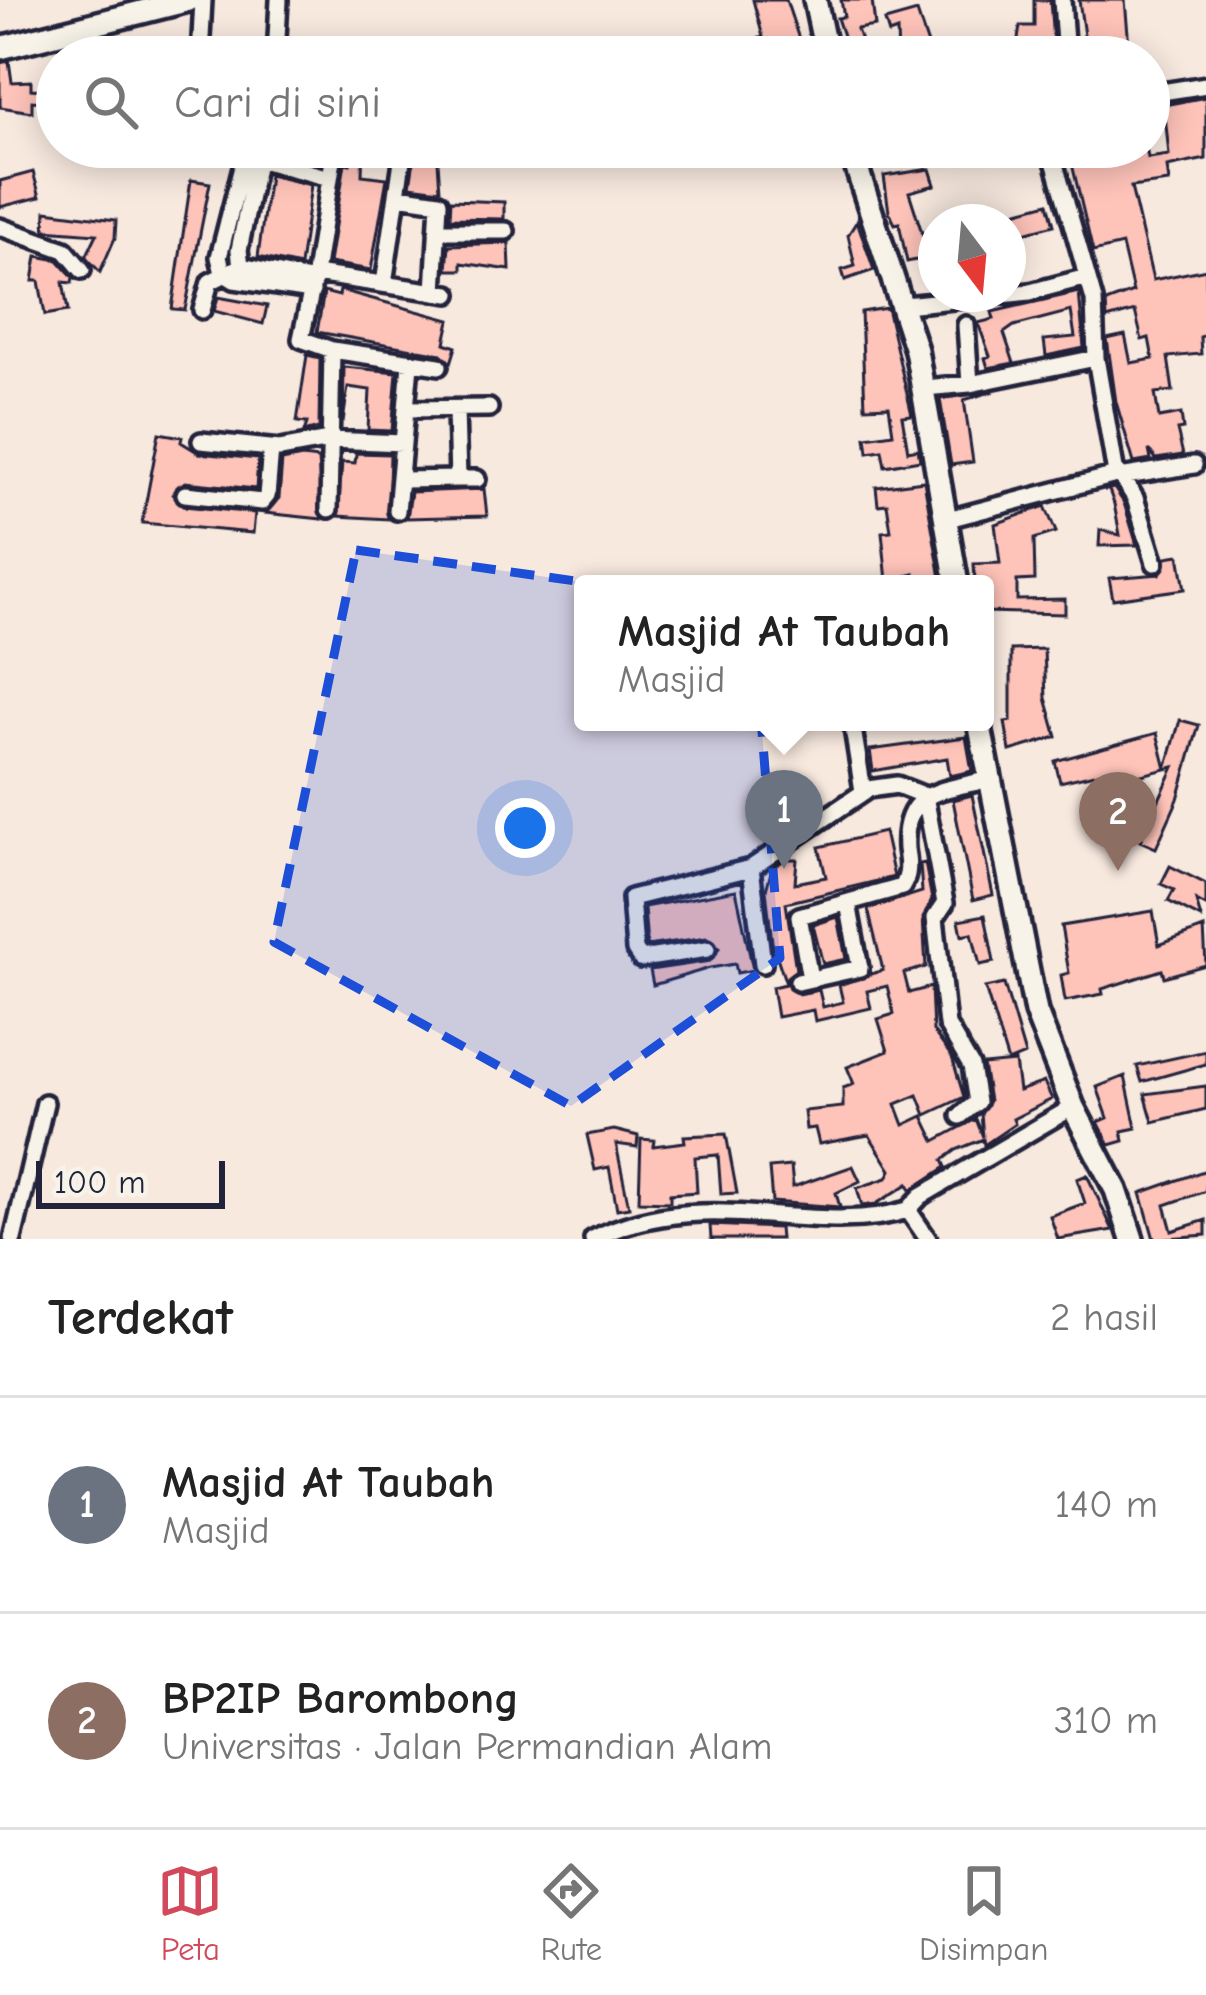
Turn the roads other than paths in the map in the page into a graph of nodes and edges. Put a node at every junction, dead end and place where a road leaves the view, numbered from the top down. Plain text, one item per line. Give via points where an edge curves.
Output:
1 (190, 0) edge
2 (203, 0) edge
3 (279, 0) edge
4 (815, 0) edge
5 (1062, 0) edge
6 (276, 33) joint
7 (48, 36) edge
8 (201, 36) edge
9 (275, 36) edge
10 (823, 36) edge
11 (1065, 36) edge
12 (36, 39) edge
13 (0, 48) edge
14 (1206, 85) edge
15 (1170, 91) edge
16 (248, 168) edge
17 (251, 168) edge
18 (300, 168) edge
19 (331, 168) edge
20 (401, 168) edge
21 (857, 168) edge
22 (1056, 168) edge
23 (330, 178) junction
24 (398, 196) junction
25 (0, 227) edge
26 (437, 231) junction
27 (506, 231) dead end
28 (241, 266) junction
29 (82, 270) dead end
30 (224, 273) junction
31 (1087, 277) junction
32 (314, 282) junction
33 (384, 284) junction
34 (904, 305) junction
35 (202, 310) dead end
36 (966, 326) dead end
37 (332, 350) junction
38 (1096, 358) junction
39 (410, 364) junction
40 (439, 366) dead end
41 (970, 384) junction
42 (924, 388) junction
43 (489, 408) dead end
44 (406, 409) junction
45 (456, 410) junction
46 (329, 440) junction
47 (201, 441) dead end
48 (404, 443) junction
49 (271, 449) junction
50 (1194, 465) dead end
51 (1121, 475) junction
52 (458, 479) junction
53 (478, 479) dead end
54 (403, 480) junction
55 (185, 494) dead end
56 (329, 509) dead end
57 (398, 511) dead end
58 (944, 520) junction
59 (1155, 563) dead end
60 (955, 575) edge
61 (853, 731) edge
62 (982, 731) edge
63 (990, 779) junction
64 (863, 791) junction
65 (925, 796) junction
66 (751, 868) junction
67 (848, 903) junction
68 (707, 949) dead end
69 (763, 964) dead end
70 (45, 1103) dead end
71 (1073, 1107) junction
72 (960, 1116) dead end
73 (908, 1210) junction
74 (13, 1239) edge
75 (593, 1239) edge
76 (928, 1239) edge
77 (1132, 1239) edge

1 - 7 main road
2 - 8 street
3 - 6 street
4 - 10 main road
5 - 11 street
6 - 9 street
12 - 13 main road
14 - 15 street
16 - 30 street via 219,257
17 - 28 street
18 - 23 street
19 - 23 street
20 - 24 street
21 - 34 main road
22 - 31 street
23 - 32 street
24 - 26 street via 438,200
24 - 33 street
25 - 29 street via 65,250
26 - 27 street
26 - 33 street via 441,293
28 - 30 street
28 - 32 street
30 - 32 street
30 - 35 street via 209,284
31 - 34 street via 1030,292
31 - 38 street
32 - 33 street
32 - 37 street via 302,339
34 - 42 main road
36 - 41 street
37 - 39 street
37 - 46 street
38 - 41 street
38 - 51 street
39 - 40 street
39 - 44 street
41 - 42 street
42 - 58 main road
43 - 45 street
44 - 45 street
44 - 48 street
45 - 52 street
46 - 48 street
46 - 49 street
46 - 56 street
47 - 49 street
48 - 54 street
49 - 55 street via 262,502
50 - 51 street
51 - 58 street
51 - 59 street
52 - 53 street
52 - 54 street
54 - 57 street
58 - 60 main road
61 - 64 street
62 - 63 main road
63 - 65 street
63 - 71 main road via 1036,1012
64 - 65 street via 888,784
64 - 66 street
65 - 67 street via 905,820 906,881 891,894
65 - 72 street via 945,903 935,919 947,1025 971,1066 977,1102
66 - 68 street via 640,892 629,902 640,959
66 - 69 street
67 - 67 street via 799,916 804,981 860,968
70 - 74 street
71 - 73 street
71 - 77 main road
73 - 75 street via 854,1230 655,1217
73 - 76 street

